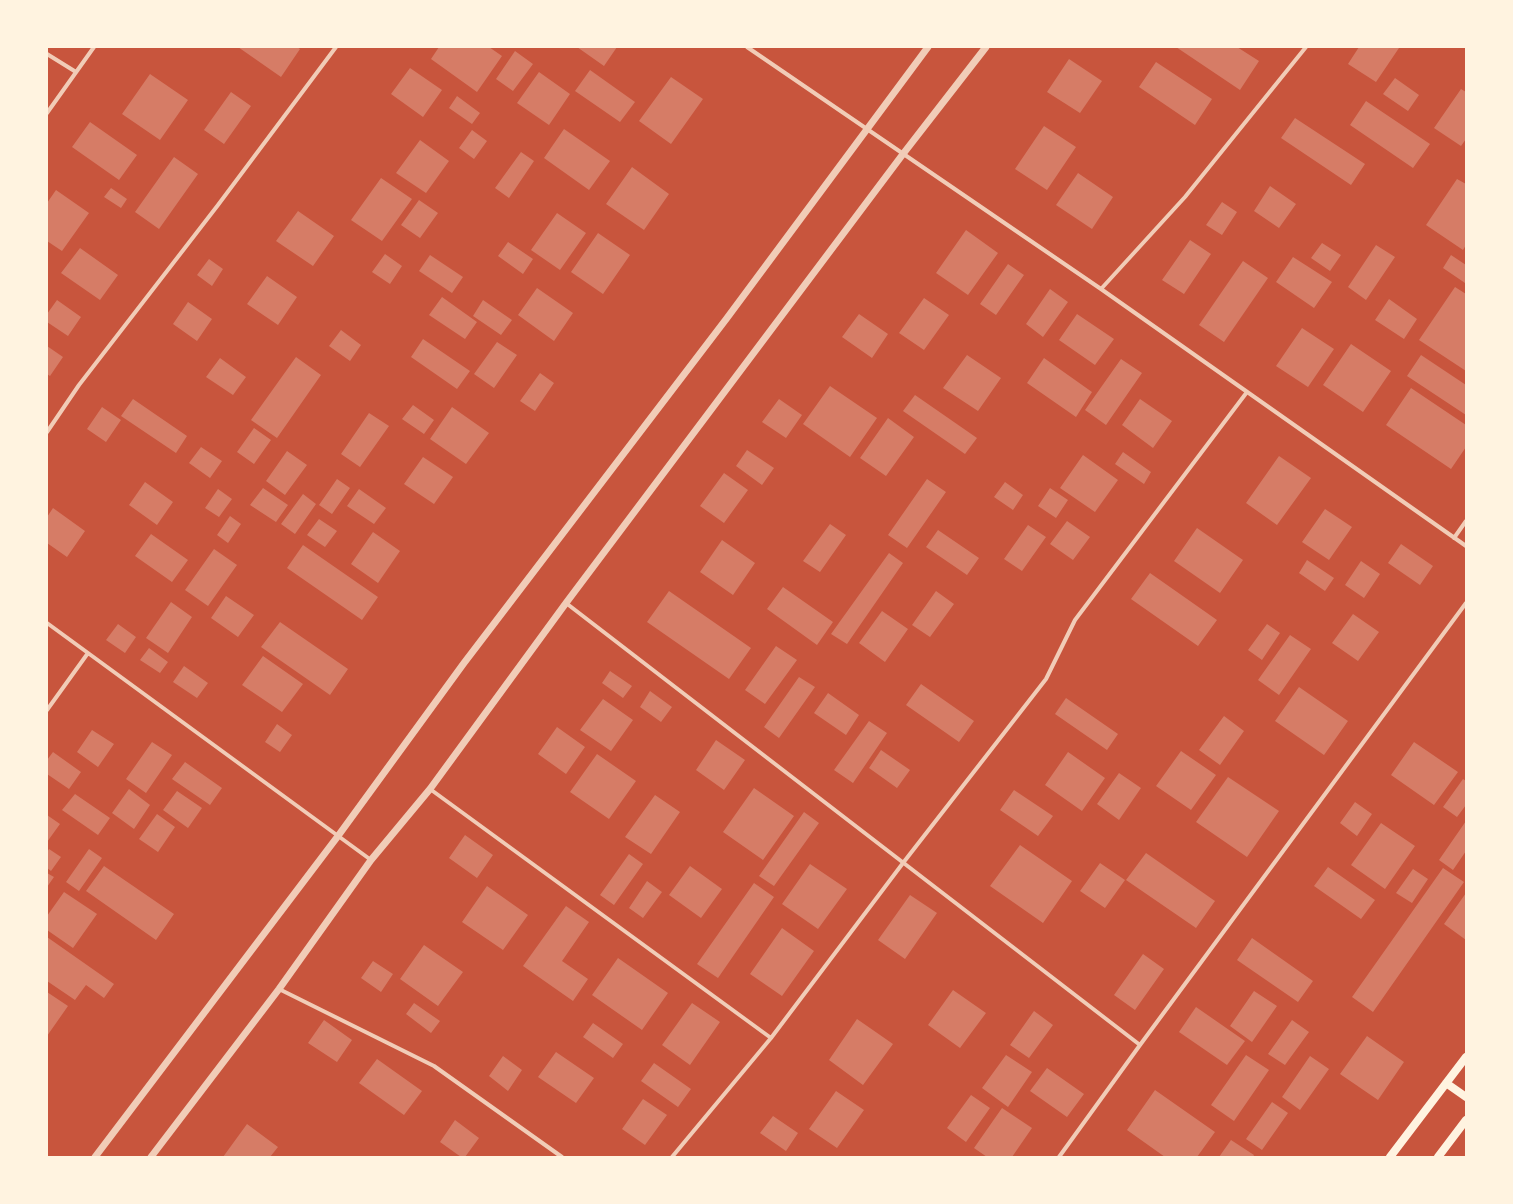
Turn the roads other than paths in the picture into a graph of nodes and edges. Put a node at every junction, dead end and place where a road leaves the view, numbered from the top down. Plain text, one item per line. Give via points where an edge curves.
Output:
1 (94, 47) edge
2 (336, 47) edge
3 (747, 47) edge
4 (928, 47) edge
5 (986, 47) edge
6 (1306, 47) edge
7 (47, 54) edge
8 (76, 72) junction
9 (47, 113) edge
10 (867, 130) junction
11 (903, 154) junction
12 (1102, 289) junction
13 (1247, 392) junction
14 (47, 432) edge
15 (1466, 522) edge
16 (1454, 538) junction
17 (1466, 546) edge
18 (566, 603) junction
19 (1466, 603) edge
20 (47, 623) edge
21 (88, 653) junction
22 (47, 710) edge
23 (430, 789) junction
24 (338, 836) junction
25 (371, 860) junction
26 (903, 863) junction
27 (279, 988) junction
28 (771, 1038) junction
29 (1140, 1045) junction
30 (1466, 1057) edge
31 (1446, 1083) junction
32 (1466, 1097) edge
33 (1466, 1120) edge
34 (95, 1157) edge
35 (151, 1157) edge
36 (562, 1157) edge
37 (672, 1157) edge
38 (1059, 1157) edge
39 (1390, 1157) edge
40 (1438, 1157) edge

1 - 8 street
2 - 14 street via 79,385
3 - 10 street
4 - 10 street
5 - 11 street
6 - 12 street via 1185,197
7 - 8 street
8 - 9 street
10 - 11 street
10 - 24 street via 732,312 464,663
11 - 12 street
11 - 18 street
12 - 13 street
13 - 16 street
13 - 26 street via 1075,620 1046,679
15 - 16 street
16 - 17 street
18 - 23 street
18 - 26 street
19 - 29 street
20 - 21 street
21 - 22 street
21 - 24 street
23 - 25 street
23 - 28 street
24 - 25 street
24 - 34 street
25 - 27 street
26 - 28 street
26 - 29 street
27 - 35 street
27 - 36 street via 434,1066
28 - 37 street
29 - 38 street
30 - 31 main road
31 - 32 main road
31 - 39 main road
33 - 40 main road

